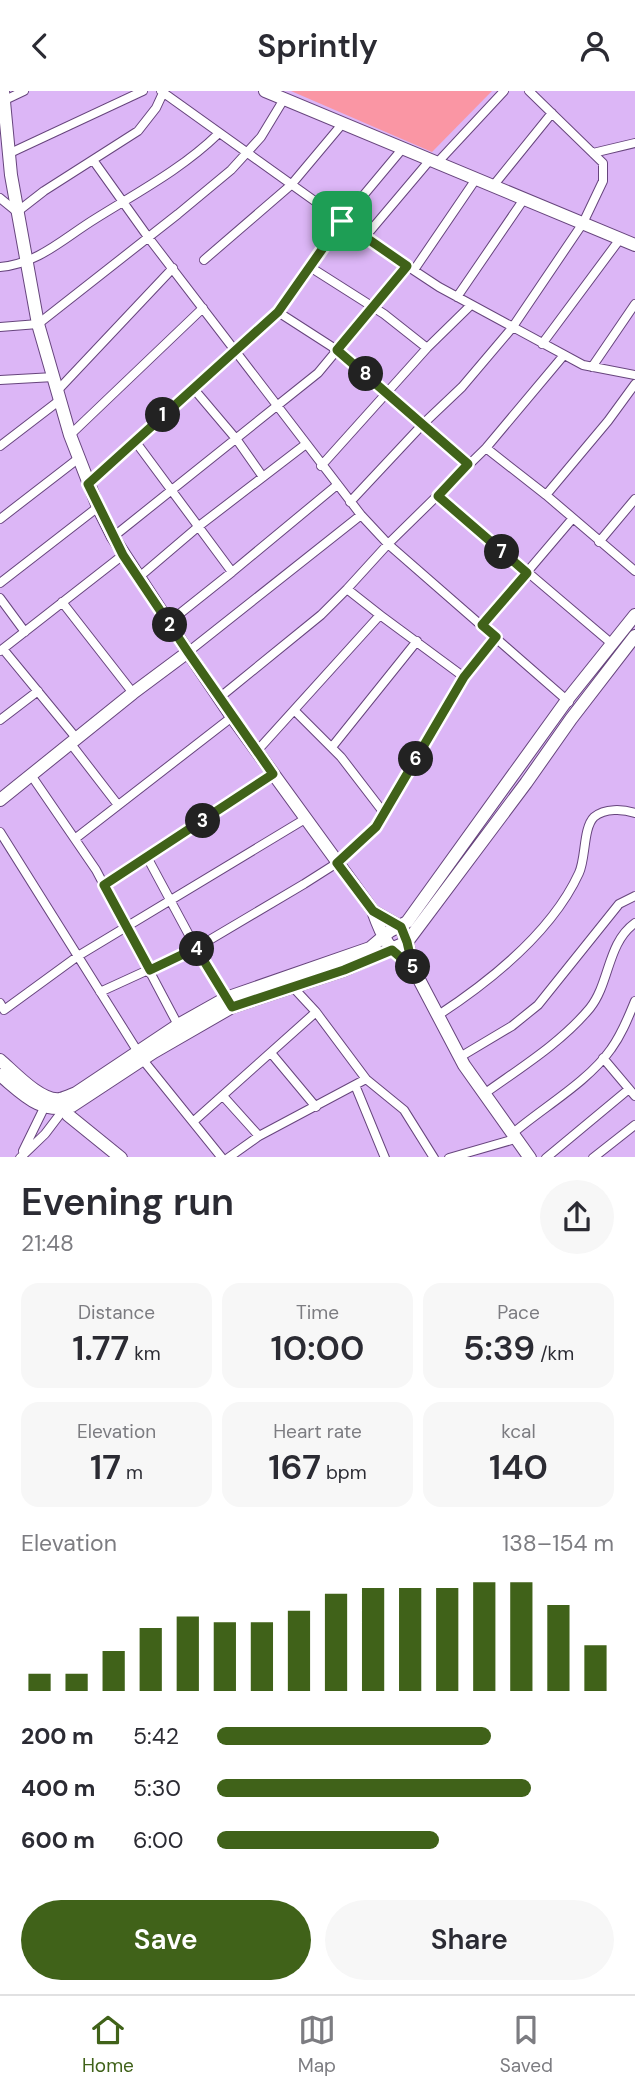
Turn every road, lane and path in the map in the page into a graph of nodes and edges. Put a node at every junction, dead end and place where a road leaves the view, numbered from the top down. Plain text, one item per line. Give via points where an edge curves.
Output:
1 (24, 91) edge
2 (143, 91) edge
3 (265, 91) edge
4 (504, 91) edge
5 (529, 91) edge
6 (162, 92) edge
7 (4, 95) edge
8 (285, 99) junction
9 (552, 113) junction
10 (343, 123) junction
11 (218, 134) junction
12 (3, 135) edge
13 (635, 143) edge
14 (403, 148) junction
15 (247, 152) junction
16 (593, 153) junction
17 (8, 154) junction
18 (93, 160) junction
19 (434, 161) junction
20 (476, 179) junction
21 (291, 184) junction
22 (493, 186) junction
23 (0, 198) edge
24 (524, 199) junction
25 (125, 201) junction
26 (17, 212) junction
27 (342, 221) junction
28 (583, 223) junction
29 (148, 237) junction
30 (365, 237) junction
31 (620, 239) junction
32 (635, 245) edge
33 (204, 260) dead end
34 (27, 262) junction
35 (2, 265) edge
36 (310, 267) junction
37 (173, 268) junction
38 (410, 268) junction
39 (457, 297) junction
40 (471, 305) junction
41 (635, 305) edge
42 (372, 307) junction
43 (202, 308) junction
44 (278, 312) junction
45 (38, 324) junction
46 (0, 327) edge
47 (512, 328) junction
48 (542, 344) junction
49 (427, 348) junction
50 (337, 350) junction
51 (236, 352) junction
52 (564, 355) junction
53 (592, 367) junction
54 (635, 375) edge
55 (54, 377) junction
56 (0, 380) edge
57 (635, 384) edge
58 (193, 388) junction
59 (388, 393) junction
60 (59, 396) junction
61 (278, 406) junction
62 (423, 424) junction
63 (70, 435) junction
64 (237, 440) junction
65 (135, 441) junction
66 (306, 444) junction
67 (0, 446) edge
68 (486, 448) junction
69 (79, 458) junction
70 (468, 464) junction
71 (321, 466) junction
72 (263, 477) junction
73 (88, 484) junction
74 (337, 485) junction
75 (173, 491) junction
76 (546, 495) junction
77 (438, 496) junction
78 (635, 499) edge
79 (350, 502) junction
80 (98, 507) junction
81 (361, 515) junction
82 (573, 518) junction
83 (0, 519) edge
84 (199, 526) junction
85 (113, 537) junction
86 (599, 542) junction
87 (388, 544) junction
88 (123, 555) junction
89 (635, 571) edge
90 (232, 572) junction
91 (527, 573) junction
92 (138, 578) junction
93 (0, 583) edge
94 (347, 589) junction
95 (0, 598) edge
96 (62, 602) junction
97 (380, 615) junction
98 (635, 615) edge
99 (168, 623) junction
100 (482, 625) junction
101 (25, 632) junction
102 (635, 636) edge
103 (496, 637) junction
104 (417, 641) junction
105 (611, 643) junction
106 (2, 650) edge
107 (188, 652) junction
108 (464, 677) junction
109 (38, 691) junction
110 (133, 693) junction
111 (219, 698) junction
112 (567, 700) junction
113 (578, 709) junction
114 (294, 710) junction
115 (232, 717) junction
116 (0, 720) edge
117 (74, 741) junction
118 (332, 747) junction
119 (257, 751) junction
120 (273, 774) junction
121 (31, 775) junction
122 (0, 800) edge
123 (118, 804) junction
124 (384, 813) junction
125 (635, 813) edge
126 (305, 819) junction
127 (0, 832) edge
128 (76, 838) junction
129 (147, 857) junction
130 (337, 863) junction
131 (104, 885) junction
132 (635, 896) edge
133 (170, 901) junction
134 (373, 911) junction
135 (635, 923) edge
136 (126, 926) junction
137 (401, 927) junction
138 (382, 938) junction
139 (407, 942) junction
140 (196, 948) junction
141 (392, 950) junction
142 (78, 956) junction
143 (413, 968) junction
144 (150, 970) junction
145 (288, 981) junction
146 (100, 992) junction
147 (229, 1003) junction
148 (635, 1004) edge
149 (1, 1009) edge
150 (316, 1013) junction
151 (437, 1016) junction
152 (178, 1025) junction
153 (271, 1053) junction
154 (140, 1056) junction
155 (460, 1057) junction
156 (603, 1058) junction
157 (0, 1060) edge
158 (0, 1075) edge
159 (366, 1079) junction
160 (355, 1085) junction
161 (632, 1093) edge
162 (484, 1094) junction
163 (223, 1095) junction
164 (62, 1104) junction
165 (316, 1107) junction
166 (44, 1108) junction
167 (194, 1121) junction
168 (635, 1125) edge
169 (259, 1136) junction
170 (514, 1137) junction
171 (603, 1150) junction
172 (20, 1157) edge
173 (121, 1157) edge
174 (225, 1157) edge
175 (385, 1157) edge
176 (434, 1157) edge
177 (449, 1157) edge
178 (530, 1157) edge
179 (545, 1157) edge
180 (593, 1157) edge
181 (610, 1157) edge

1 - 7 street
2 - 17 street
3 - 8 main road
4 - 19 street
5 - 9 street
6 - 11 street
6 - 18 street via 138,131
7 - 12 main road
8 - 10 main road
8 - 15 street
9 - 16 street
9 - 22 street
10 - 14 main road
10 - 21 street
11 - 15 street
11 - 25 street via 194,157
12 - 17 main road
13 - 16 street
14 - 19 main road
14 - 27 street
15 - 21 street
15 - 29 street via 232,170
16 - 28 street via 603,163 603,181
17 - 26 main road
18 - 25 street
18 - 26 street
19 - 20 main road
19 - 30 street
20 - 22 main road
20 - 38 street
21 - 27 street
21 - 33 street
22 - 24 main road
23 - 26 street
24 - 28 main road
24 - 39 street
25 - 29 street
25 - 34 street
26 - 34 main road
27 - 30 street
27 - 36 street
28 - 31 main road
28 - 47 street
29 - 37 street
29 - 45 street
30 - 38 street
31 - 32 main road
31 - 48 street
34 - 35 street
34 - 45 main road
36 - 42 street
36 - 44 street
37 - 43 street
37 - 60 street
38 - 39 street
38 - 42 street
39 - 40 street
40 - 47 street
40 - 49 street
41 - 53 street
42 - 49 street
42 - 50 street
43 - 51 street
43 - 63 street
44 - 50 street
44 - 51 street
45 - 46 street
45 - 55 main road
47 - 48 street
47 - 62 street
48 - 52 street
49 - 59 street
50 - 59 street
50 - 61 street via 318,373
51 - 58 street
51 - 61 street
52 - 53 street
52 - 68 street
53 - 54 street
55 - 56 street
55 - 60 main road
57 - 76 street
58 - 64 street
58 - 65 street
59 - 62 street
59 - 71 street
60 - 63 main road
60 - 67 street
61 - 64 street
61 - 66 street
62 - 70 street
62 - 79 street
63 - 69 main road
64 - 72 street
64 - 75 street
65 - 73 street
65 - 75 street
66 - 71 street
66 - 72 street
68 - 70 street
68 - 76 street
69 - 73 main road
69 - 83 street
70 - 77 street
71 - 74 street
72 - 84 street
73 - 80 main road
74 - 79 street
74 - 90 street
75 - 84 street
75 - 85 street
76 - 82 street
77 - 87 street
77 - 91 street
78 - 86 street
79 - 81 street
80 - 85 main road
80 - 93 street
81 - 87 street
81 - 107 street
82 - 86 street
82 - 91 street
84 - 90 street
84 - 92 street
85 - 88 main road
86 - 89 street
87 - 94 street
87 - 100 street
88 - 92 main road
88 - 96 street
90 - 99 street
91 - 100 street
91 - 105 street
92 - 99 main road
94 - 97 street
94 - 111 street
95 - 101 street
96 - 101 street
96 - 110 street
97 - 104 street
97 - 114 street
98 - 105 main road
99 - 107 main road
100 - 103 street
101 - 106 street
102 - 113 main road
103 - 108 street
103 - 112 street
104 - 108 street
104 - 118 street
105 - 112 main road
106 - 109 street
107 - 110 main road
107 - 111 main road
108 - 124 street
109 - 116 street
109 - 117 street
110 - 117 main road
111 - 115 main road
112 - 113 street
112 - 137 main road
113 - 139 main road
114 - 118 street
114 - 119 street
115 - 119 main road
115 - 123 street
117 - 121 main road
117 - 123 street
118 - 124 street
119 - 120 main road
120 - 126 main road
120 - 129 street
121 - 122 main road
121 - 128 street
123 - 128 street
124 - 130 street via 371,833
125 - 151 street via 611,810 594,817 579,872 529,943 478,989
126 - 130 main road
126 - 133 street
127 - 142 street
128 - 131 street
129 - 131 street
129 - 133 street
130 - 134 main road
130 - 140 street
131 - 136 street
132 - 155 street via 620,904 538,1005
133 - 136 street
133 - 140 street
134 - 137 main road
134 - 138 main road
135 - 162 street via 621,935 591,1007 551,1046
136 - 142 street
136 - 144 street
137 - 138 main road
137 - 139 main road
138 - 141 main road
138 - 145 main road via 370,948
139 - 141 main road
139 - 143 main road
140 - 144 street
140 - 147 street
141 - 143 main road
141 - 145 main road via 344,970
142 - 146 street
142 - 149 street
143 - 151 main road
144 - 146 street
144 - 152 street
145 - 147 main road
145 - 150 street
146 - 154 street
147 - 152 main road
147 - 154 main road
148 - 156 street
150 - 153 street
150 - 159 street
151 - 155 main road
152 - 154 main road
153 - 163 street
153 - 165 street
154 - 164 main road
154 - 167 street
155 - 162 main road
156 - 161 street
156 - 170 street
157 - 164 main road via 39,1094
158 - 166 main road
159 - 160 street
159 - 176 street via 404,1110
160 - 165 street
160 - 175 street
161 - 179 street
162 - 170 main road
163 - 167 street
163 - 169 street
164 - 166 main road
164 - 172 street via 45,1135
164 - 173 main road via 68,1115
165 - 169 street
166 - 172 street
167 - 174 street
168 - 171 street
169 - 174 street
170 - 177 street
170 - 178 main road
171 - 180 street
171 - 181 street

